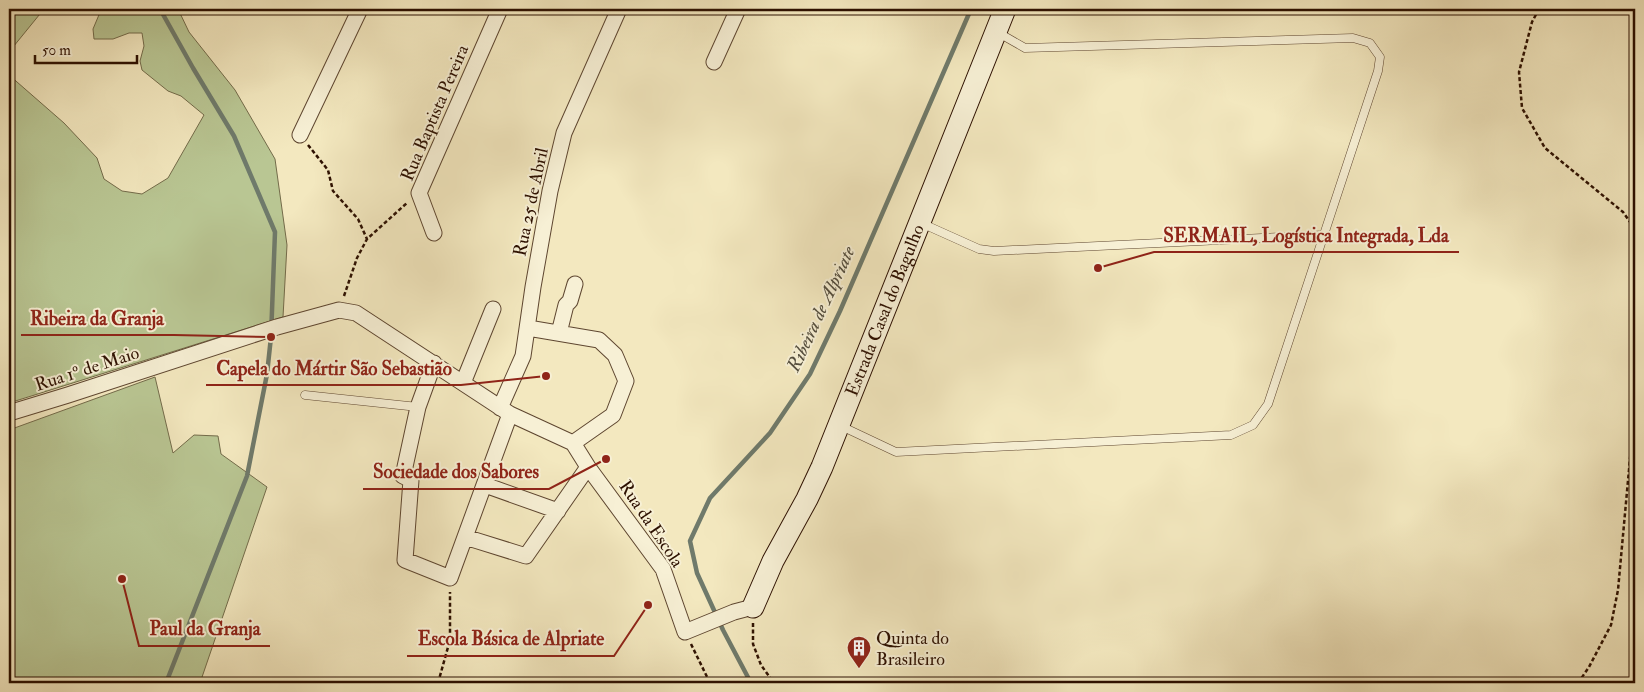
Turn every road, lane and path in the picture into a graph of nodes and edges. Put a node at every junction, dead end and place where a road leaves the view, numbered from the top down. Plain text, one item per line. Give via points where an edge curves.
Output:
1 (360, 9) edge
2 (500, 9) edge
3 (619, 9) edge
4 (738, 9) edge
5 (1005, 9) edge
6 (1539, 9) edge
7 (996, 31) junction
8 (714, 62) dead end
9 (300, 135) joint
10 (419, 193) junction
11 (919, 222) junction
12 (1635, 229) edge
13 (434, 233) dead end
14 (1324, 235) junction
15 (368, 239) junction
16 (575, 284) dead end
17 (493, 309) dead end
18 (339, 310) junction
19 (528, 328) junction
20 (560, 332) junction
21 (434, 363) junction
22 (462, 383) junction
23 (305, 395) dead end
24 (1635, 404) edge
25 (418, 408) junction
26 (505, 411) junction
27 (9, 413) edge
28 (839, 425) junction
29 (573, 443) junction
30 (588, 467) junction
31 (485, 485) junction
32 (558, 511) junction
33 (465, 537) junction
34 (450, 578) junction
35 (743, 610) junction
36 (686, 632) junction
37 (438, 683) edge
38 (710, 683) edge
39 (774, 683) edge
40 (1578, 683) edge

1 - 9 street
2 - 10 street, Rua Baptista Pereira
3 - 19 street, Rua 25 de Abril via 564,134 550,191
4 - 8 street
5 - 7 street, Estrada Casal do Bagulho
6 - 12 path via 1532,22 1519,72 1522,108 1545,148 1623,212
7 - 11 street, Estrada Casal do Bagulho
7 - 14 lane via 1025,48 1353,38 1370,43 1380,57 1378,71
9 - 15 path via 328,170 333,191 358,219
10 - 13 street, Rua Baptista Pereira
10 - 15 path
11 - 14 lane via 979,249 994,251
11 - 28 street, Estrada Casal do Bagulho
14 - 28 lane via 1268,404 1253,426 1231,435 896,452
15 - 18 path via 357,258
16 - 20 street
17 - 22 street
18 - 21 street via 356,313
18 - 27 street, Rua 1º de Maio
19 - 20 street
19 - 26 street, Rua 25 de Abril via 523,356
20 - 29 street via 599,340 615,355 626,381 613,415
21 - 22 street
21 - 25 street
22 - 26 street
23 - 25 lane
24 - 40 path via 1618,590 1611,625
25 - 34 street via 403,476 411,480 405,560
26 - 29 street
26 - 31 street, Rua 25 de Abril
28 - 35 street, Estrada Casal do Bagulho via 818,475
29 - 30 street, Rua da Escola
30 - 32 street
30 - 36 street, Rua da Escola via 664,569
31 - 32 street
31 - 33 street, Rua 25 de Abril
32 - 33 street via 526,556
33 - 34 street, Rua 25 de Abril
34 - 37 path via 450,640
35 - 36 street
35 - 39 path via 761,665
36 - 38 path

